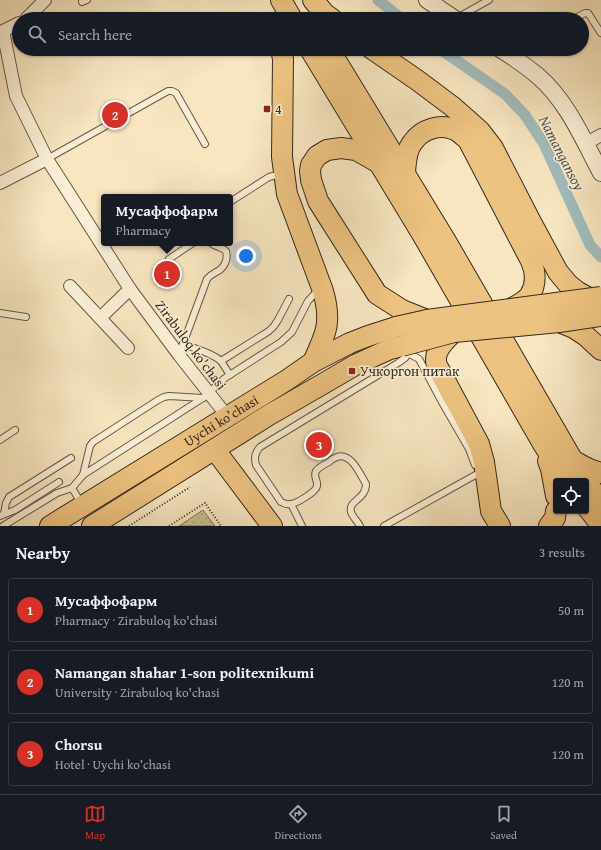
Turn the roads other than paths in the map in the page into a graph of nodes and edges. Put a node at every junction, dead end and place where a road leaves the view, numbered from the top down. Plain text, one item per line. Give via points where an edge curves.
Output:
1 (45, 0) edge
2 (272, 0) edge
3 (281, 0) edge
4 (299, 0) edge
5 (313, 0) edge
6 (489, 0) edge
7 (434, 3) edge
8 (33, 12) edge
9 (276, 12) edge
10 (288, 12) edge
11 (307, 12) edge
12 (324, 12) edge
13 (446, 12) edge
14 (468, 12) edge
15 (589, 15) edge
16 (12, 26) edge
17 (1, 31) edge
18 (601, 33) edge
19 (283, 56) edge
20 (314, 56) edge
21 (334, 56) edge
22 (382, 56) edge
23 (511, 56) edge
24 (601, 135) edge
25 (205, 144) dead end
26 (585, 144) junction
27 (47, 159) junction
28 (380, 164) junction
29 (404, 172) junction
30 (601, 173) edge
31 (284, 174) junction
32 (0, 183) edge
33 (233, 200) edge
34 (101, 244) edge
35 (103, 246) edge
36 (188, 246) edge
37 (216, 246) edge
38 (168, 258) dead end
39 (70, 286) dead end
40 (321, 286) junction
41 (130, 289) junction
42 (595, 298) edge
43 (289, 299) dead end
44 (512, 308) junction
45 (0, 313) edge
46 (601, 316) edge
47 (26, 317) dead end
48 (100, 318) junction
49 (427, 320) junction
50 (559, 322) junction
51 (454, 332) junction
52 (399, 344) junction
53 (128, 348) dead end
54 (181, 349) junction
55 (601, 350) edge
56 (221, 361) junction
57 (313, 362) junction
58 (230, 375) junction
59 (206, 395) junction
60 (227, 416) junction
61 (15, 430) dead end
62 (0, 440) edge
63 (543, 444) junction
64 (215, 450) junction
65 (71, 458) dead end
66 (572, 459) junction
67 (481, 468) junction
68 (601, 474) edge
69 (83, 475) junction
70 (565, 478) edge
71 (553, 480) edge
72 (59, 482) dead end
73 (72, 488) junction
74 (601, 502) edge
75 (291, 504) junction
76 (83, 506) junction
77 (589, 510) edge
78 (556, 514) edge
79 (2, 515) edge
80 (601, 525) edge
81 (3, 526) edge
82 (50, 526) edge
83 (92, 526) edge
84 (272, 526) edge
85 (302, 526) edge
86 (360, 526) edge
87 (384, 526) edge
88 (500, 526) edge
89 (549, 526) edge

1 - 8 street
2 - 9 main road
3 - 10 main road
4 - 11 main road
5 - 12 main road
6 - 14 lane
7 - 13 street
15 - 18 lane
16 - 17 street, Zirabuloq ko'chasi
17 - 27 street, Zirabuloq ko'chasi via 16,96
19 - 31 main road
20 - 28 main road
21 - 29 main road
22 - 42 main road via 453,107 480,131 493,148 558,272 578,292
23 - 26 street via 539,76 558,97
24 - 26 street
25 - 27 lane via 176,93 168,91
26 - 30 street
27 - 32 street
27 - 34 street, Zirabuloq ko'chasi
28 - 49 main road via 356,150 327,150 317,156 311,165 311,180 318,202 377,294 402,310
28 - 63 main road
29 - 44 main road via 406,156 412,142 424,132 446,127 456,130 468,140 534,268 535,276 530,296
29 - 66 main road
31 - 33 lane via 269,178
31 - 40 main road via 288,194
35 - 41 street, Zirabuloq ko'chasi
36 - 38 lane
37 - 54 lane via 224,249 227,256 221,270 206,279
39 - 48 street
40 - 57 main road via 326,302 328,325
40 - 58 lane via 308,301 292,332 286,338
41 - 48 street
41 - 54 street, Zirabuloq ko'chasi
42 - 44 main road, bridge
43 - 56 lane via 269,331
44 - 49 main road, bridge
45 - 47 lane
46 - 50 main road, bridge
48 - 53 street
49 - 52 main road, bridge
50 - 51 main road, bridge
50 - 55 main road via 574,328
51 - 52 main road, bridge
51 - 67 main road via 438,350 436,361 479,444
52 - 57 main road, Uychi ko’chasi via 368,336
52 - 64 main road, Uychi ko’chasi via 321,384
52 - 67 lane via 419,359
52 - 75 lane via 405,358 256,451 256,465 281,502
54 - 56 lane via 211,354
54 - 59 street, Zirabuloq ko'chasi
56 - 58 lane
57 - 60 main road, Uychi ko’chasi
58 - 59 lane
59 - 60 street, Zirabuloq ko'chasi
59 - 69 lane
59 - 69 lane via 169,396 151,404 93,442
60 - 76 main road, Uychi ko’chasi
61 - 62 lane
63 - 70 main road
63 - 71 main road
64 - 83 main road, Uychi ko’chasi
64 - 84 main road
65 - 79 lane via 9,497
66 - 68 main road
66 - 74 main road
67 - 87 lane
67 - 88 main road via 491,511
69 - 73 lane
72 - 79 lane via 15,510
73 - 76 lane
73 - 81 lane via 57,493
75 - 85 lane
75 - 86 lane via 315,490 315,473 318,469 337,457 347,457 366,484 364,493 351,506 351,512
76 - 82 main road, Uychi ko’chasi
77 - 80 main road
78 - 89 main road

